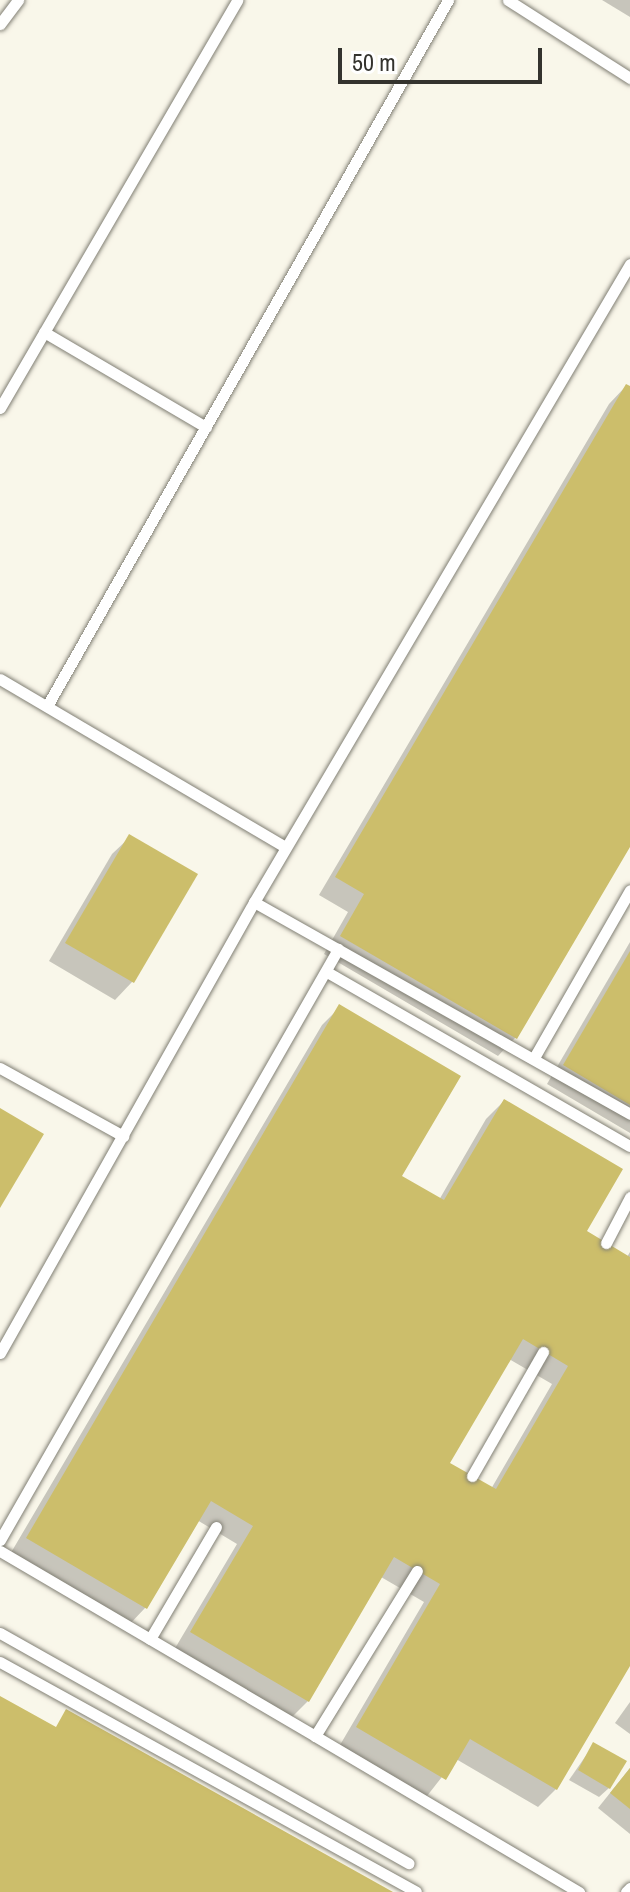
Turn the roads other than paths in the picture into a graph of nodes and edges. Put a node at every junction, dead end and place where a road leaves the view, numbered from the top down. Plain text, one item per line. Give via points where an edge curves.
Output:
1 (18, 0) edge
2 (237, 0) edge
3 (448, 0) edge
4 (508, 0) edge
5 (0, 24) edge
6 (630, 78) edge
7 (630, 264) edge
8 (44, 332) junction
9 (0, 408) edge
10 (206, 427) junction
11 (0, 679) edge
12 (47, 706) junction
13 (283, 846) junction
14 (630, 890) edge
15 (254, 902) junction
16 (338, 949) junction
17 (327, 972) junction
18 (535, 1056) junction
19 (0, 1068) edge
20 (630, 1114) edge
21 (123, 1136) junction
22 (630, 1146) edge
23 (630, 1197) edge
24 (606, 1243) dead end
25 (543, 1352) dead end
26 (0, 1353) edge
27 (472, 1476) dead end
28 (216, 1527) dead end
29 (0, 1540) edge
30 (0, 1551) edge
31 (417, 1571) dead end
32 (0, 1633) edge
33 (150, 1639) junction
34 (0, 1662) edge
35 (315, 1736) junction
36 (409, 1863) dead end
37 (416, 1892) edge
38 (579, 1892) edge

1 - 5 lane
2 - 8 lane
3 - 10 lane
4 - 6 lane
7 - 13 lane
8 - 9 lane
8 - 10 lane
10 - 12 lane
11 - 12 lane
12 - 13 lane
13 - 15 lane
14 - 18 lane
15 - 16 lane
15 - 21 lane
16 - 17 lane
16 - 18 lane
17 - 22 lane
17 - 29 lane
18 - 20 lane
19 - 21 lane
21 - 26 lane
23 - 24 lane
25 - 27 lane
28 - 33 lane
30 - 33 lane
31 - 35 lane
32 - 36 lane
33 - 35 lane
34 - 37 lane
35 - 38 lane

